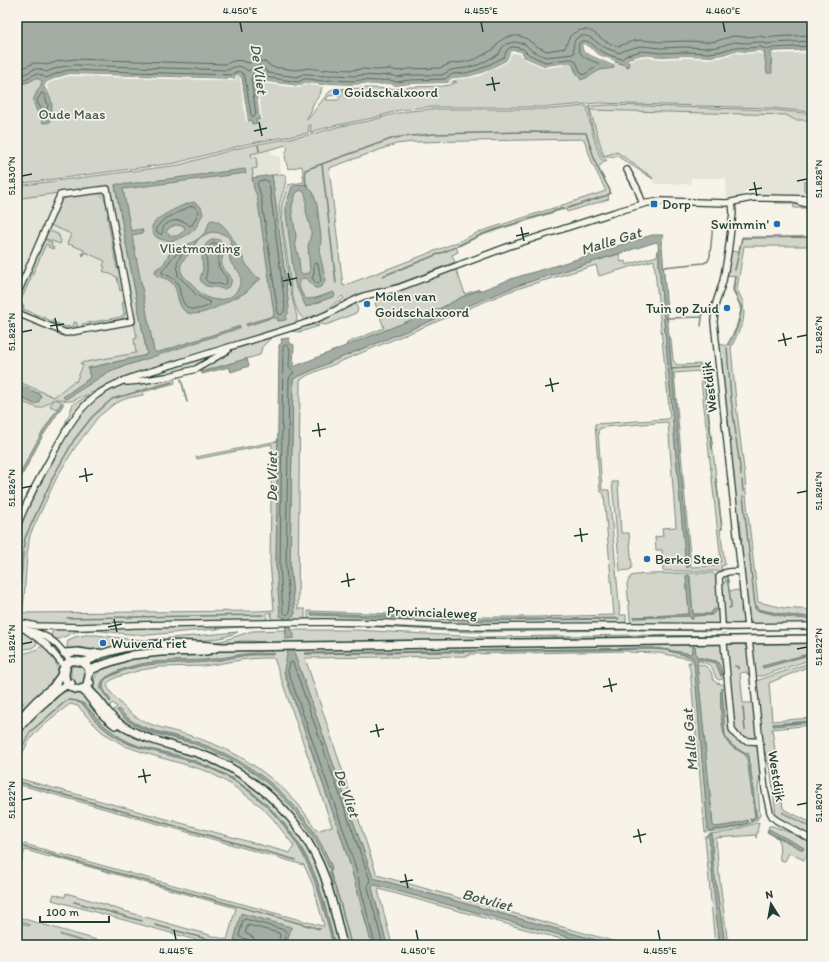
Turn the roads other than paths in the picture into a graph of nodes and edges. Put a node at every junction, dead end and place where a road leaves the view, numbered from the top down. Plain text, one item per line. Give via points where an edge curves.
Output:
1 (627, 170) dead end
2 (793, 198) junction
3 (812, 199) edge
4 (732, 202) junction
5 (643, 204) junction
6 (812, 205) edge
7 (17, 295) edge
8 (17, 313) edge
9 (234, 346) junction
10 (123, 382) junction
11 (17, 527) edge
12 (741, 571) junction
13 (17, 622) edge
14 (722, 624) tunnel mouth
15 (50, 626) junction
16 (812, 626) edge
17 (747, 627) junction
18 (17, 628) edge
19 (812, 638) edge
20 (45, 639) junction
21 (749, 639) junction
22 (724, 644) tunnel mouth
23 (222, 647) junction
24 (107, 652) junction
25 (64, 653) junction
26 (84, 663) junction
27 (67, 673) junction
28 (88, 682) junction
29 (55, 690) junction
30 (17, 724) edge
31 (17, 731) edge
32 (759, 741) junction
33 (167, 744) junction
34 (812, 840) edge
35 (343, 945) edge

1 - 5 street
2 - 3 street
2 - 4 street via 757,198
2 - 6 street
4 - 5 street
4 - 12 street, Westdijk via 729,249 715,306 714,322
5 - 9 street via 507,247 398,288 364,296 313,321
7 - 8 street via 60,195 107,189 132,321 66,333
9 - 10 street
9 - 10 street via 196,369 166,377
10 - 11 street via 94,398 77,416 42,475
12 - 14 street via 725,572 719,578
12 - 17 street, Westdijk
13 - 15 street, Provincialeweg
15 - 17 street, Provincialeweg via 368,623 481,627
15 - 20 street
16 - 17 street, Provincialeweg
18 - 20 street via 35,631
19 - 21 main road
20 - 25 street via 55,643
20 - 27 street
21 - 23 main road
21 - 32 street, Westdijk
22 - 32 street, Westdijk via 732,729 742,740
23 - 24 main road via 148,645
23 - 28 main road via 207,651 161,652 125,657 91,671
24 - 25 main road
24 - 26 main road via 102,657
25 - 27 street via 69,659
26 - 27 main road via 74,664
26 - 28 main road via 89,670
27 - 28 main road via 74,689
27 - 29 main road via 60,689
27 - 29 main road via 56,681
28 - 33 main road via 93,695 114,719 141,735
28 - 33 main road via 85,692 103,715 121,730 144,740
29 - 30 main road via 44,694
29 - 31 main road
32 - 34 street, Westdijk via 766,796 772,816
33 - 35 main road via 216,760 248,778 293,821 323,874

